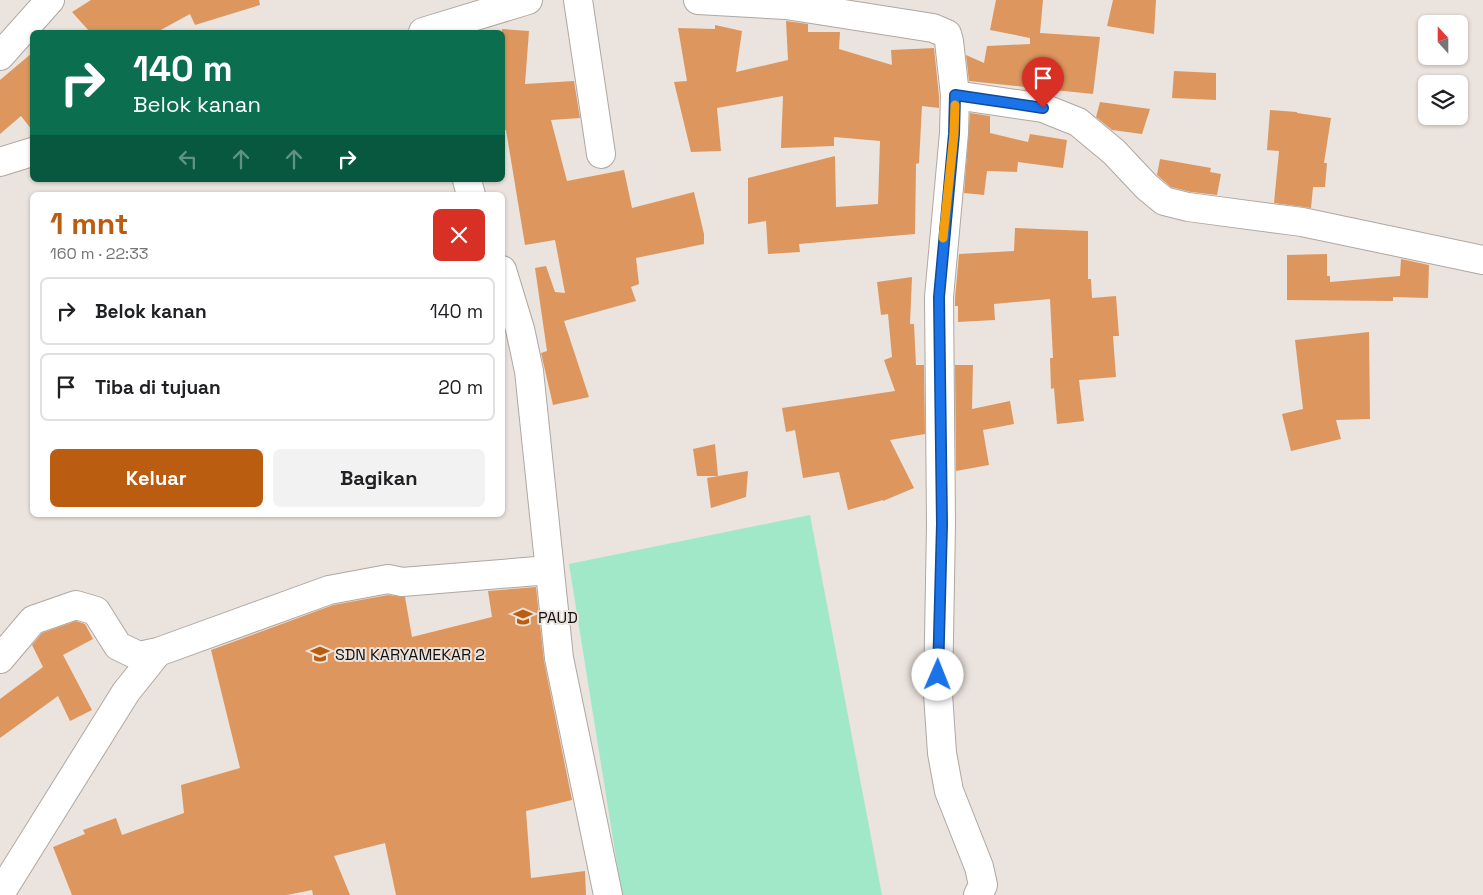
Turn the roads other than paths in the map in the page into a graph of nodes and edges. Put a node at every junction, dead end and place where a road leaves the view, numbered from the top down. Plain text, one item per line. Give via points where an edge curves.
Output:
1 (50, 0) edge
2 (528, 0) edge
3 (578, 0) edge
4 (698, 0) edge
5 (786, 2) edge
6 (466, 26) edge
7 (438, 30) edge
8 (0, 56) edge
9 (955, 95) junction
10 (30, 153) edge
11 (601, 154) dead end
12 (0, 162) edge
13 (1483, 260) edge
14 (505, 280) edge
15 (549, 570) junction
16 (158, 652) junction
17 (0, 659) edge
18 (0, 894) edge
19 (608, 895) edge
20 (978, 895) edge

1 - 8 street
2 - 6 street
3 - 11 street
4 - 5 street
5 - 9 street via 947,34
6 - 7 street
9 - 13 street via 1043,108 1078,122 1164,201 1302,222
9 - 20 street via 939,297 942,524 938,694 943,763 949,791 979,867 983,885
10 - 12 street
14 - 15 street via 529,371
15 - 16 street via 402,582 388,579 329,590
15 - 19 street via 559,658
16 - 17 street via 139,656 118,646 96,611 76,605 32,620
16 - 18 street via 126,692

